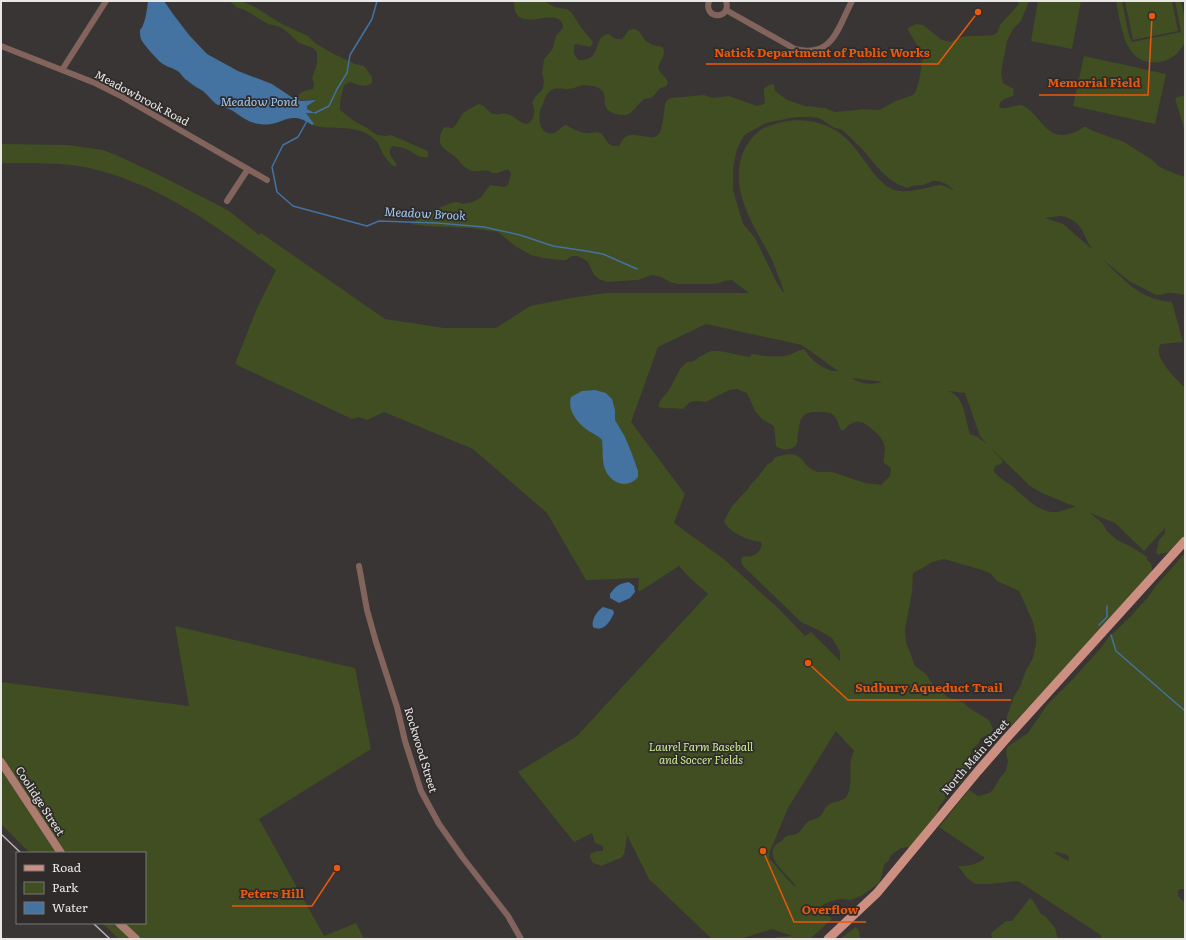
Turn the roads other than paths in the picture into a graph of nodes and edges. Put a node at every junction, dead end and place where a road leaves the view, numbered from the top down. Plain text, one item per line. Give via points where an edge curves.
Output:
1 (106, 1) edge
2 (709, 1) edge
3 (726, 1) edge
4 (852, 1) edge
5 (726, 10) junction
6 (1, 46) edge
7 (62, 70) junction
8 (248, 169) junction
9 (267, 180) dead end
10 (227, 201) dead end
11 (1185, 541) edge
12 (359, 566) dead end
13 (1, 762) edge
14 (60, 852) edge
15 (120, 924) edge
16 (136, 939) edge
17 (521, 939) edge
18 (828, 939) edge

1 - 7 street
2 - 5 street via 708,8 713,14 719,15
3 - 5 street
4 - 5 street via 829,44 821,49 803,52
6 - 7 street, Meadowbrook Road
7 - 8 street, Meadowbrook Road via 119,95
8 - 9 street, Meadowbrook Road
8 - 10 street
11 - 18 main road, North Main Street via 978,771 877,893
12 - 17 street, Rockwood Street via 367,610 421,791 439,824 508,916
13 - 14 main road, Coolidge Street
15 - 16 main road

